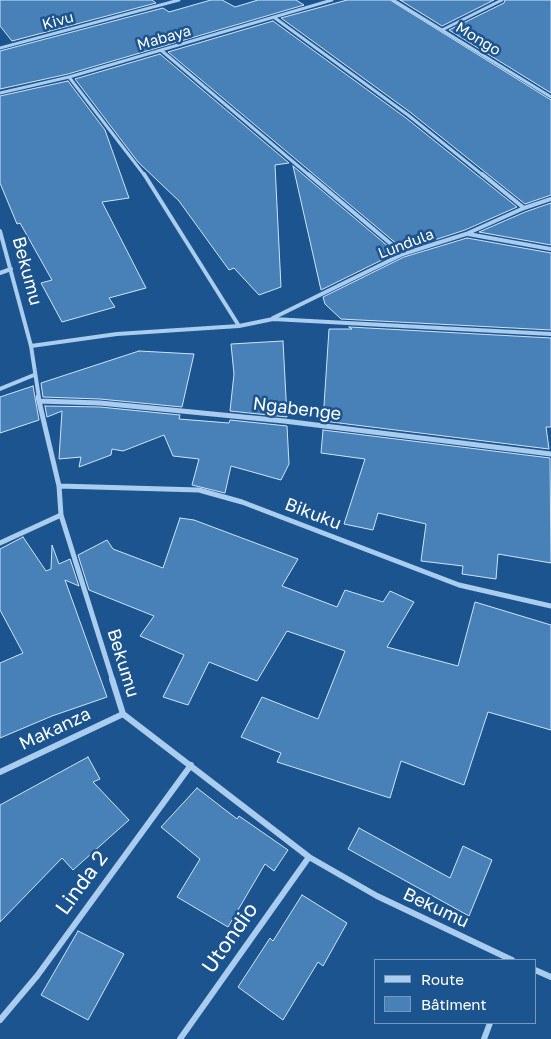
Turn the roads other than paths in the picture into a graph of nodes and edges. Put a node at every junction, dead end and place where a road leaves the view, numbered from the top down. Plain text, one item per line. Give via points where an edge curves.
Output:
1 (179, 0) edge
2 (332, 0) edge
3 (393, 0) edge
4 (502, 0) edge
5 (275, 18) junction
6 (442, 30) junction
7 (0, 48) edge
8 (162, 51) junction
9 (69, 77) junction
10 (0, 93) edge
11 (551, 97) edge
12 (551, 199) edge
13 (524, 208) junction
14 (0, 231) edge
15 (466, 234) junction
16 (551, 249) edge
17 (403, 254) junction
18 (4, 270) edge
19 (272, 318) junction
20 (239, 326) junction
21 (551, 334) edge
22 (31, 346) junction
23 (34, 375) junction
24 (0, 388) edge
25 (38, 401) junction
26 (551, 454) edge
27 (59, 486) junction
28 (61, 515) junction
29 (0, 543) edge
30 (551, 606) edge
31 (123, 714) junction
32 (191, 765) junction
33 (0, 772) edge
34 (310, 857) junction
35 (510, 959) edge
36 (536, 970) edge
37 (551, 976) edge
38 (0, 1020) edge
39 (490, 1024) edge
40 (180, 1039) edge
41 (484, 1039) edge

1 - 7 street, Kivu
2 - 5 street, Mabaya
3 - 6 street, Mongo
4 - 6 street
5 - 8 street, Mabaya
5 - 13 street via 408,115
6 - 11 street, Mongo
8 - 9 street, Mabaya
8 - 17 street
9 - 10 street, Mabaya
9 - 20 street via 146,178
12 - 13 street, Lundula
13 - 15 street, Lundula
14 - 18 street, Bekumu
15 - 16 street
15 - 17 street, Lundula
17 - 19 street, Lundula
18 - 22 street, Bekumu
19 - 20 street
19 - 21 street
20 - 22 street via 117,334
22 - 23 street, Bekumu
23 - 24 street
23 - 25 street, Bekumu
25 - 26 street, Ngabenge via 100,403 284,421
25 - 27 street, Bekumu
27 - 28 street, Bekumu
27 - 30 street, Bikuku via 199,490 242,502 459,585
28 - 29 street
28 - 31 street, Bekumu
31 - 32 street, Bekumu
31 - 33 street, Makanza
32 - 34 street, Bekumu
32 - 38 street, Linda 2 via 37,976
34 - 35 street, Bekumu via 377,896
34 - 40 street, Utondio
36 - 37 street
39 - 41 street

